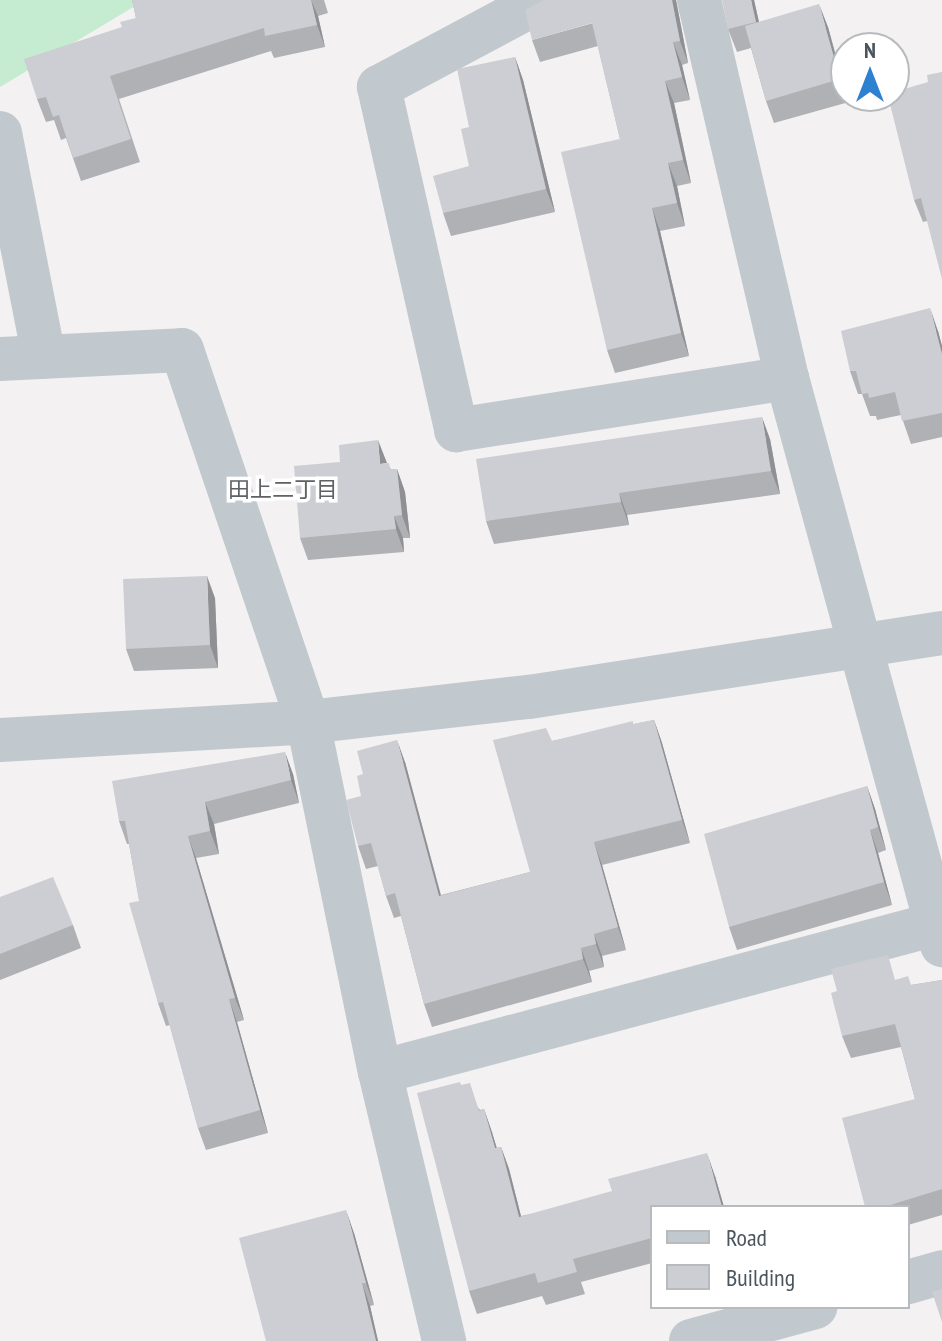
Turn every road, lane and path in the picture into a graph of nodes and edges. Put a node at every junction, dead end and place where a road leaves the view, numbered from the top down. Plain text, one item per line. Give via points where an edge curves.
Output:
1 (542, 0) edge
2 (699, 0) edge
3 (0, 133) edge
4 (44, 357) junction
5 (0, 359) edge
6 (787, 378) junction
7 (942, 633) edge
8 (860, 646) junction
9 (308, 722) junction
10 (0, 740) edge
11 (939, 934) edge
12 (380, 1072) junction
13 (942, 1272) edge
14 (910, 1281) edge
15 (808, 1309) edge
16 (444, 1341) edge
17 (691, 1341) edge

1 - 6 street via 379,87 456,430
2 - 6 street
3 - 4 street
4 - 5 street
4 - 9 street via 182,350
6 - 8 street
7 - 8 street
8 - 9 street via 529,697
8 - 11 street
9 - 10 street
9 - 12 street
11 - 12 street
12 - 16 street
13 - 14 street
15 - 17 street

